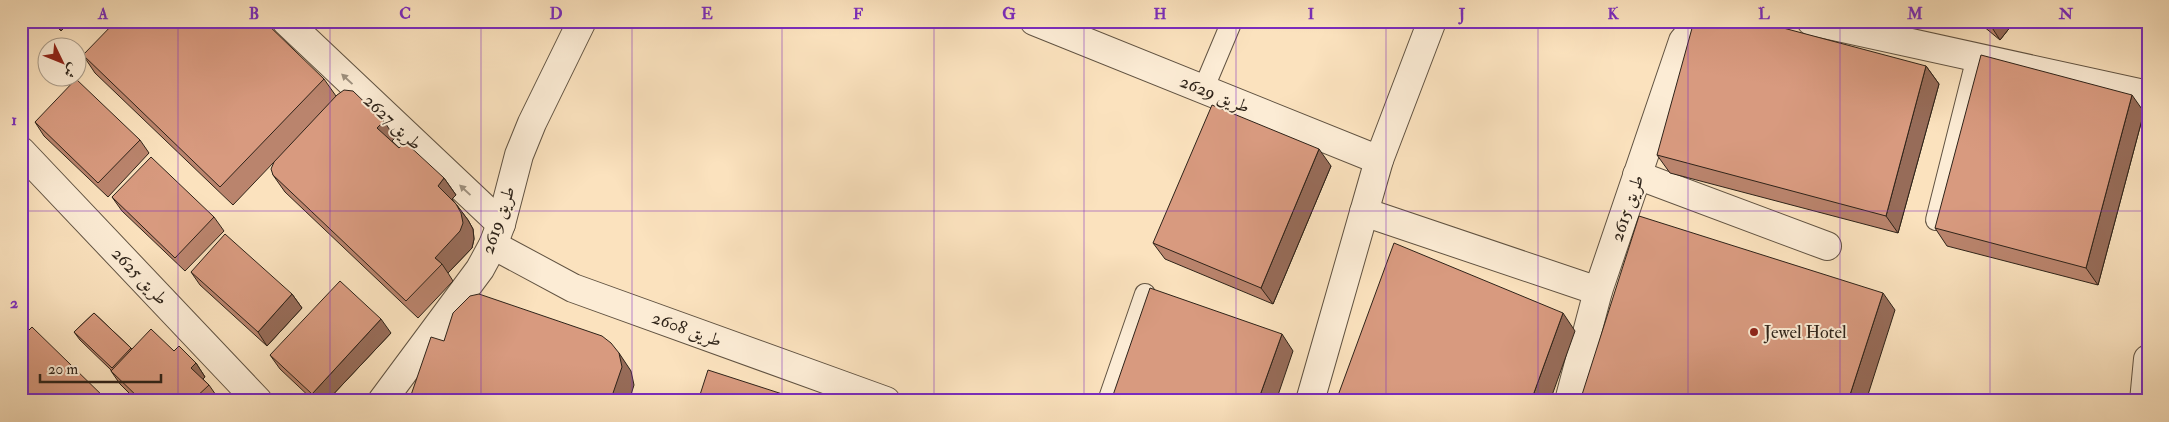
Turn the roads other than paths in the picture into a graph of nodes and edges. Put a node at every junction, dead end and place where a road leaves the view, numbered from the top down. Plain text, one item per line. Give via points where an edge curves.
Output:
1 (286, 21) edge
2 (582, 21) edge
3 (1232, 21) edge
4 (1432, 21) edge
5 (1700, 21) edge
6 (1811, 21) edge
7 (1046, 23) edge
8 (1978, 57) junction
9 (1203, 90) junction
10 (2148, 95) edge
11 (21, 151) edge
12 (1379, 160) junction
13 (1637, 175) junction
14 (1364, 212) junction
15 (1936, 220) edge
16 (497, 234) junction
17 (1827, 246) dead end
18 (1598, 291) junction
19 (1145, 294) dead end
20 (2148, 359) edge
21 (258, 401) edge
22 (382, 401) edge
23 (886, 401) edge
24 (1108, 401) edge
25 (1310, 401) edge
26 (1569, 401) edge
27 (2144, 401) edge

16 -> 1 street, طريق 2627
2 - 16 street, طريق 2619 via 532,123
3 - 9 lane
4 - 12 street
5 - 13 street, طريق 2615 via 1683,41
6 - 8 street
7 - 9 street, طريق 2629
8 - 10 street
8 - 15 lane
9 - 12 street, طريق 2629
11 - 21 street, طريق 2625
12 - 14 street
13 - 17 street
13 - 18 street, طريق 2615
14 - 18 street
14 - 25 street
16 - 22 street, طريق 2619 via 480,269
16 - 23 street, طريق 2608 via 573,288
18 - 26 street, طريق 2615 via 1591,346
19 - 24 lane
20 - 27 street

